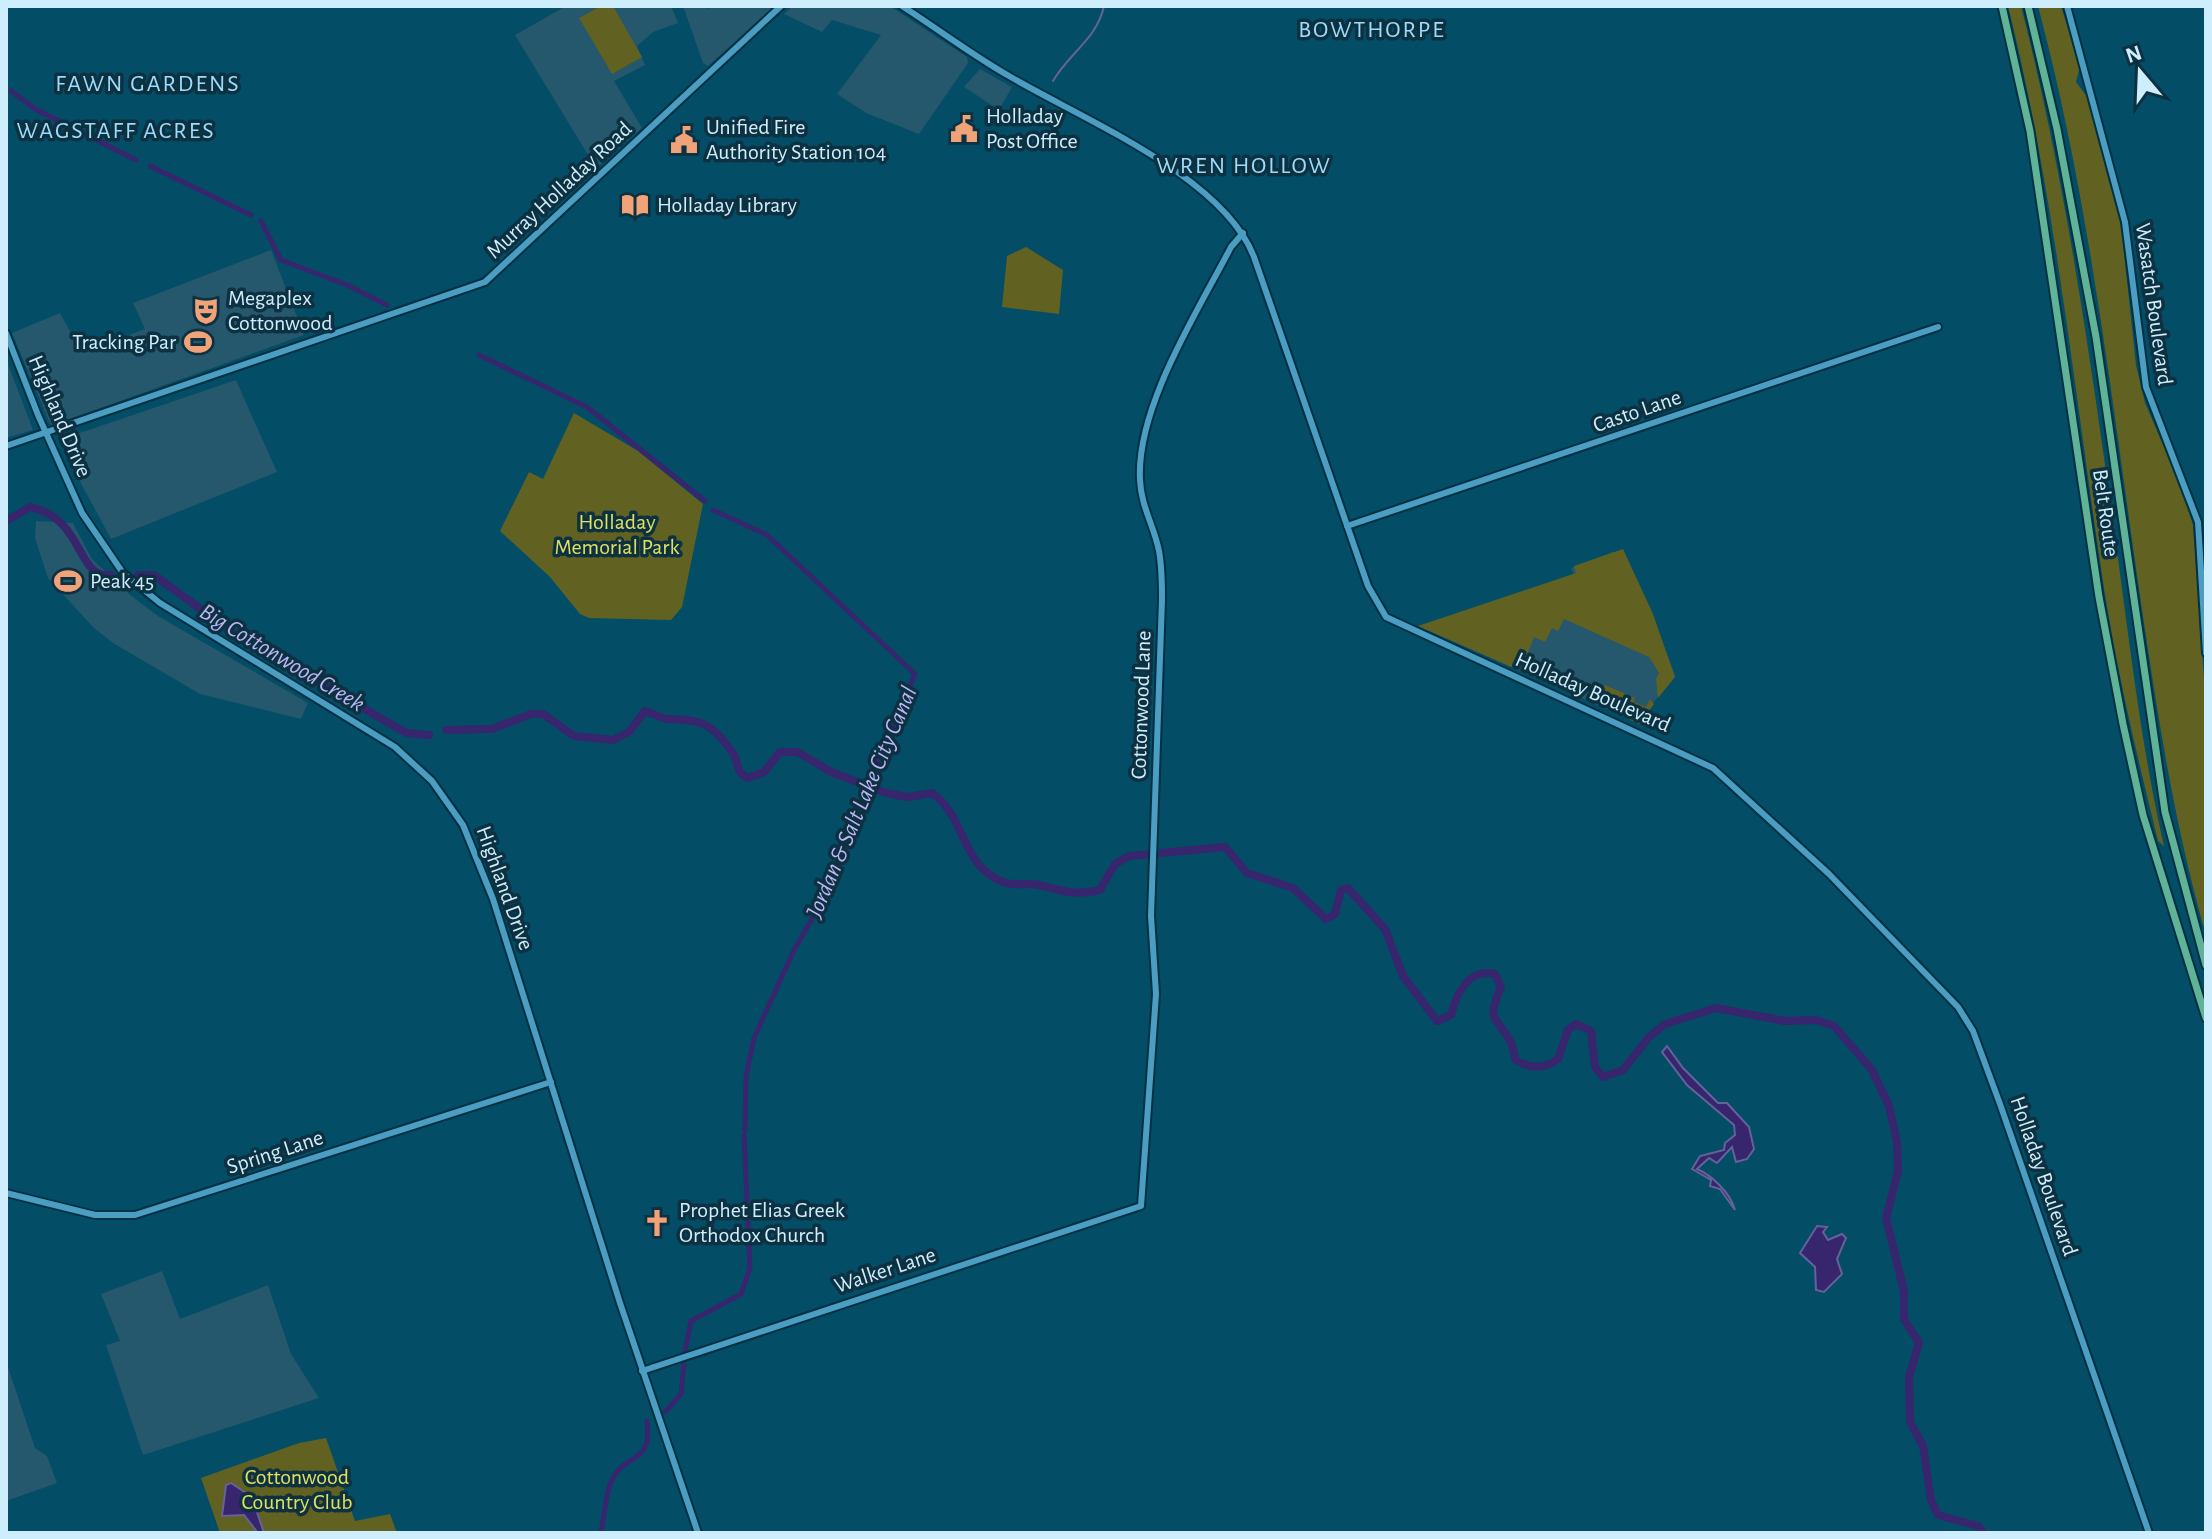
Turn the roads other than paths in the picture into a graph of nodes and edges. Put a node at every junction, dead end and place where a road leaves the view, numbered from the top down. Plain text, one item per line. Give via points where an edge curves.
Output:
1 (781, 6) edge
2 (902, 6) edge
3 (2002, 6) edge
4 (2028, 6) edge
5 (2067, 6) edge
6 (1243, 233) junction
7 (1938, 327) dead end
8 (6, 333) edge
9 (45, 433) junction
10 (6, 446) edge
11 (1347, 526) junction
12 (2206, 653) edge
13 (2206, 965) edge
14 (2206, 1018) edge
15 (551, 1082) junction
16 (6, 1193) edge
17 (1141, 1206) joint
18 (642, 1371) junction
19 (698, 1533) edge
20 (2149, 1533) edge

1 - 9 main road, Murray Holladay Road via 485,282
2 - 6 main road, Holladay Boulevard via 999,70 1178,174 1218,204
3 - 14 highway, Belt Route via 2030,131 2099,597 2123,724 2143,815
4 - 13 highway, Belt Route via 2096,337 2165,812
5 - 12 main road, Wasatch Boulevard via 2125,222 2146,387 2198,522
6 - 11 main road, Holladay Boulevard
6 - 17 main road, Cottonwood Lane via 1227,255 1143,430 1140,487 1159,553 1162,590 1151,916 1156,994
7 - 11 main road, Casto Lane
8 - 9 main road, Highland Drive
9 - 10 main road, Murray Holladay Road
9 - 15 main road, Highland Drive via 94,534 137,587 389,743 439,789 472,841
11 - 20 main road, Holladay Boulevard via 1372,596 1386,617 1709,765 1829,874 1958,1007 1973,1031 2004,1115
15 - 16 main road, Spring Lane via 135,1215 95,1215
15 - 18 main road, Highland Drive
17 - 18 main road, Walker Lane
18 - 19 main road, Highland Drive

